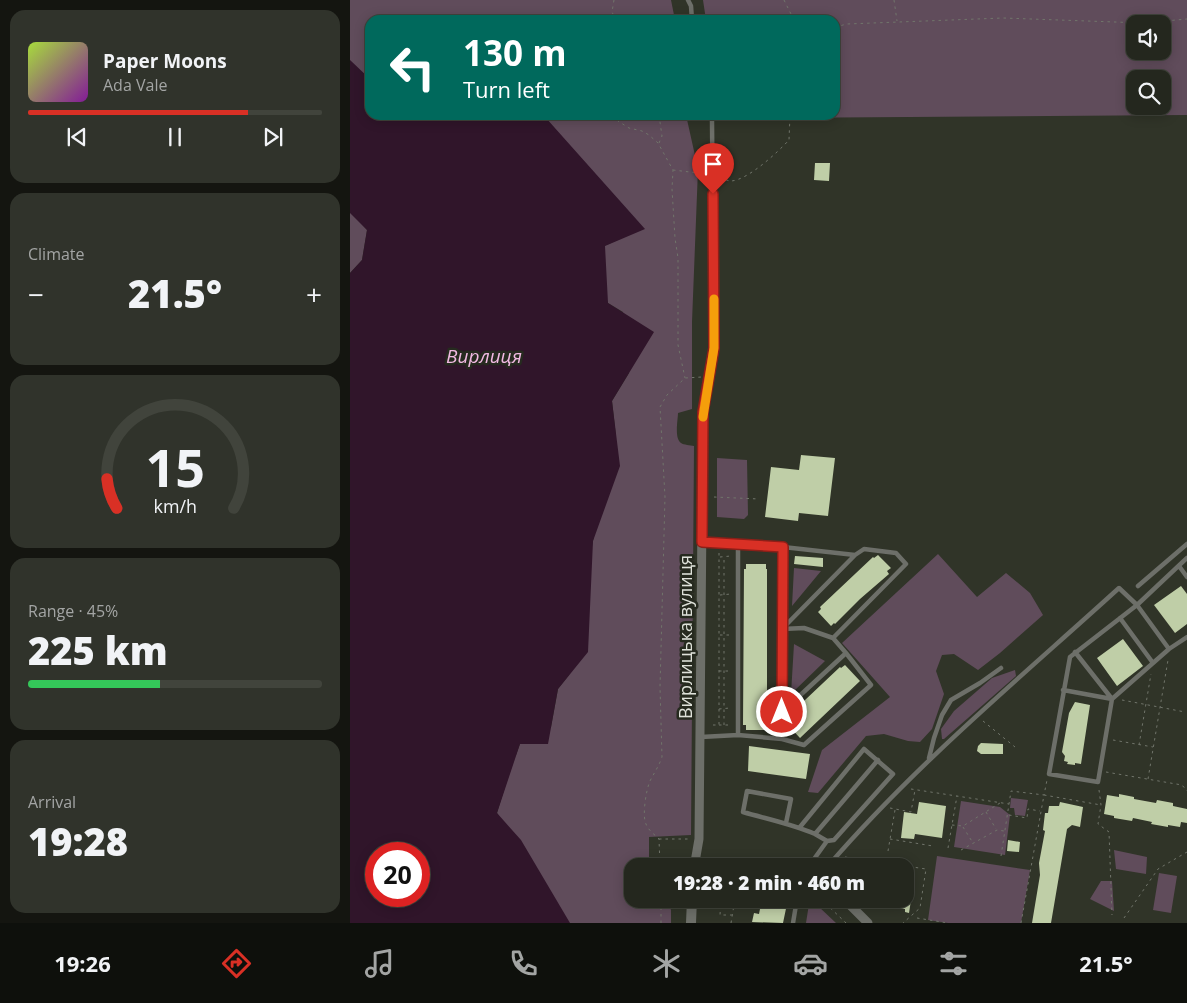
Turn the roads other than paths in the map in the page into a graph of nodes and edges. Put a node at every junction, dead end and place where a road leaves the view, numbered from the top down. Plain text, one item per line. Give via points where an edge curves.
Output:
1 (688, 0) edge
2 (692, 15) edge
3 (712, 120) edge
4 (703, 412) joint
5 (702, 542) junction
6 (738, 544) junction
7 (1187, 544) edge
8 (783, 547) junction
9 (855, 555) junction
10 (1187, 558) edge
11 (1179, 566) junction
12 (1187, 577) edge
13 (1138, 586) dead end
14 (1137, 605) junction
15 (1120, 618) junction
16 (782, 629) junction
17 (1187, 637) edge
18 (833, 638) junction
19 (1169, 650) junction
20 (1075, 652) junction
21 (846, 653) junction
22 (1153, 663) junction
23 (1001, 668) dead end
24 (1063, 690) junction
25 (1112, 698) junction
26 (782, 712) junction
27 (738, 736) junction
28 (701, 737) junction
29 (782, 739) junction
30 (878, 760) junction
31 (929, 760) junction
32 (786, 824) junction
33 (800, 827) junction
34 (816, 834) junction
35 (827, 841) junction
36 (696, 858) edge
37 (815, 858) edge
38 (834, 858) edge
39 (692, 908) edge
40 (796, 908) edge
41 (853, 908) edge
42 (691, 923) edge
43 (793, 923) edge
44 (868, 923) edge

1 - 2 lane
3 - 4 lane via 714,348
4 - 5 street, Вирлицька вулиця
5 - 6 lane
5 - 28 street, Вирлицька вулиця
6 - 8 lane
6 - 27 lane
7 - 13 lane
8 - 9 lane
8 - 16 lane
9 - 16 lane
9 - 18 lane via 864,549 896,553 906,564
10 - 11 lane
11 - 12 lane
11 - 14 lane
14 - 15 lane
14 - 19 lane
14 - 31 lane via 1120,588
15 - 20 lane
15 - 22 lane
16 - 18 lane via 804,628
16 - 26 lane
17 - 19 lane
18 - 21 lane
19 - 22 lane
20 - 24 lane via 1069,661
20 - 25 lane
21 - 26 lane
21 - 29 lane via 870,685 804,745
22 - 25 lane
23 - 31 lane via 951,700 942,715
24 - 25 lane
24 - 25 lane via 1048,774 1098,782
26 - 29 lane
27 - 28 lane
27 - 29 lane
28 - 36 street, Вирлицька вулиця
30 - 33 lane via 864,749
30 - 34 lane
30 - 35 lane via 893,774 834,840
31 - 38 lane
32 - 32 lane via 743,812 747,791 791,799
32 - 33 lane
33 - 34 lane
34 - 35 lane
35 - 37 lane
39 - 42 street
40 - 43 lane
41 - 44 street

